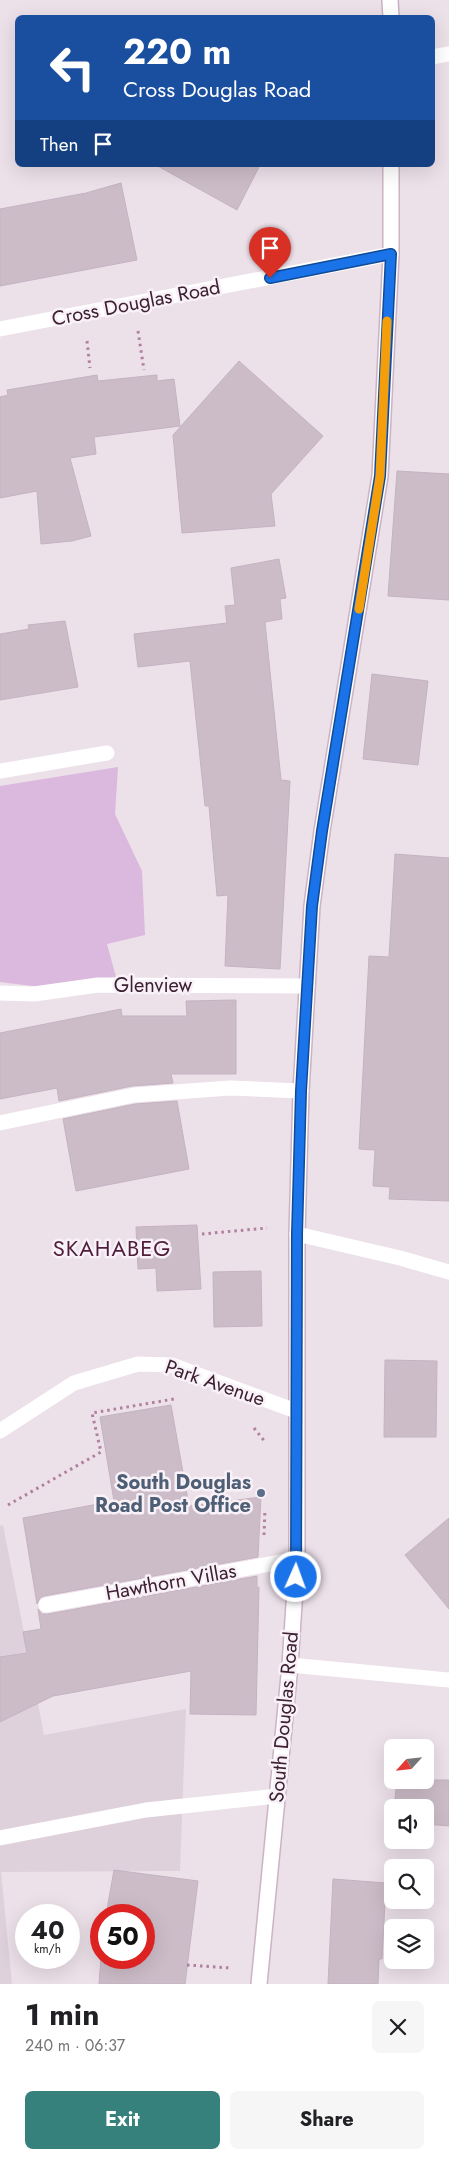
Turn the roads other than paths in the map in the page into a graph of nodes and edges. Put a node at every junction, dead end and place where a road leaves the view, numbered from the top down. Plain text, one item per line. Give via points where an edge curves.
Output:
1 (390, 0) edge
2 (390, 15) edge
3 (449, 54) edge
4 (435, 56) edge
5 (391, 167) edge
6 (391, 254) junction
7 (0, 329) edge
8 (107, 753) dead end
9 (0, 771) edge
10 (307, 986) junction
11 (0, 993) edge
12 (301, 1091) junction
13 (0, 1123) edge
14 (297, 1234) junction
15 (449, 1272) edge
16 (296, 1411) junction
17 (0, 1431) edge
18 (297, 1559) junction
19 (46, 1605) dead end
20 (290, 1666) junction
21 (449, 1680) edge
22 (277, 1796) junction
23 (0, 1838) edge
24 (259, 1984) edge

1 - 2 street
3 - 4 street
5 - 6 street, South Douglas Road
6 - 7 street, Cross Douglas Road
6 - 10 street, South Douglas Road via 380,476 322,831 312,906
8 - 9 street
10 - 11 street, Glenview via 98,985 34,994
10 - 12 street, South Douglas Road
12 - 13 street via 230,1088 134,1095
12 - 14 street, South Douglas Road
14 - 15 street
14 - 16 street, South Douglas Road
16 - 17 street, Park Avenue via 172,1365 138,1364 74,1383
16 - 18 street, South Douglas Road
18 - 19 street, Hawthorn Villas
18 - 20 street, South Douglas Road
20 - 21 street
20 - 22 street, South Douglas Road
22 - 23 street via 146,1810
22 - 24 street, South Douglas Road

